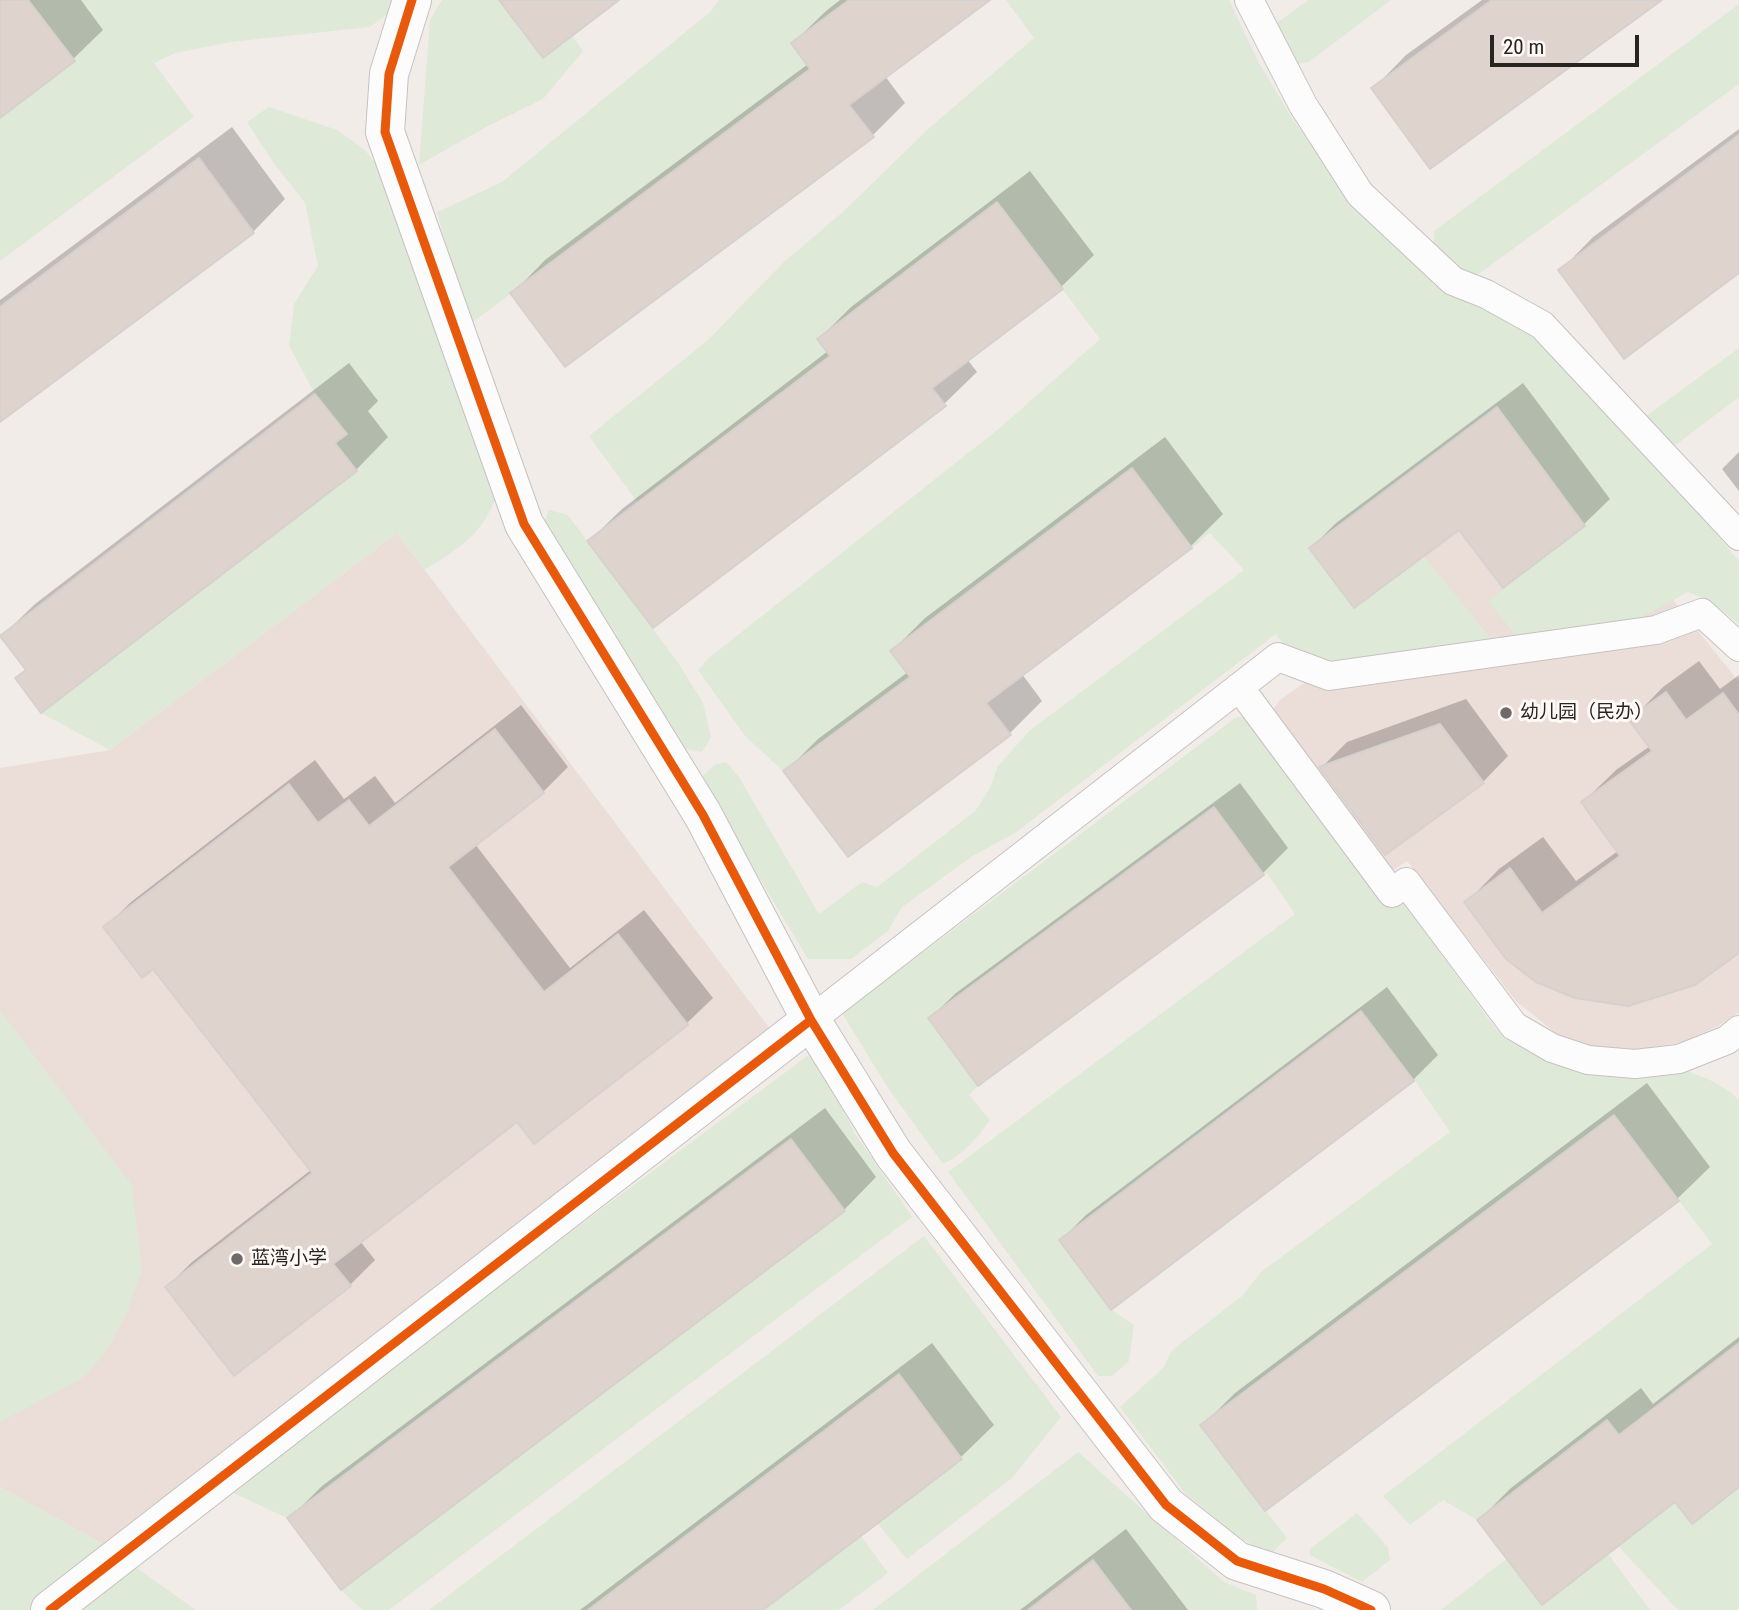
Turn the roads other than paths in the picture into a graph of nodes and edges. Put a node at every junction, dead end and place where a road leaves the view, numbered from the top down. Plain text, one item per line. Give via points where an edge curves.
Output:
1 (412, 0) edge
2 (1250, 0) edge
3 (1739, 536) edge
4 (1739, 647) edge
5 (1239, 687) junction
6 (811, 1020) junction
7 (1735, 1043) edge
8 (50, 1610) edge
9 (1371, 1610) edge

1 - 6 street via 389,74 385,132 524,524 703,815
2 - 3 lane via 1303,105 1360,194 1453,281 1542,325
4 - 5 lane via 1702,613 1656,630 1329,676 1278,657
5 - 6 lane
5 - 7 lane via 1392,893 1406,882 1514,1026 1552,1048 1588,1060 1635,1064 1679,1059
6 - 8 street
6 - 9 street via 893,1153 1166,1505 1237,1561 1324,1589

